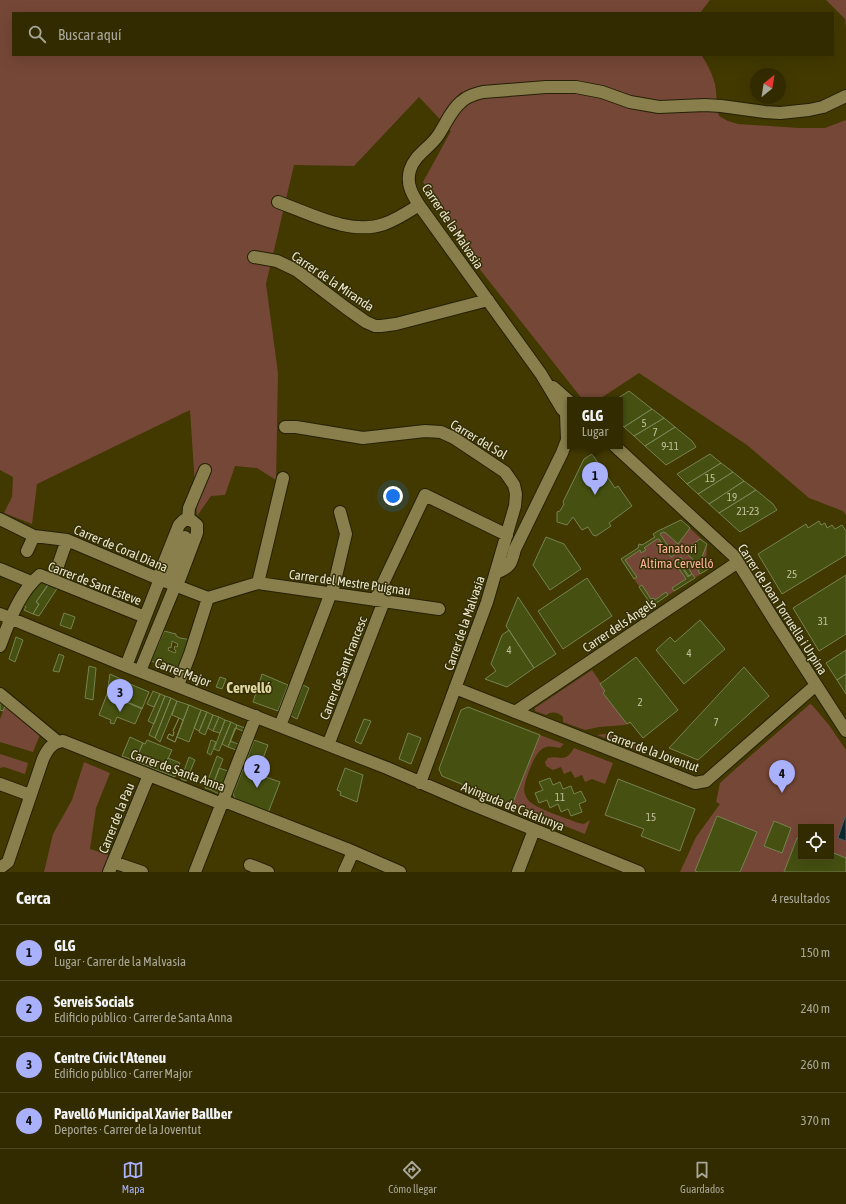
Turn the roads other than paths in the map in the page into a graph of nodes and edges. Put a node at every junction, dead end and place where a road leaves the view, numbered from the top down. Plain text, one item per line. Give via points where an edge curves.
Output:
1 (846, 96) edge
2 (278, 202) dead end
3 (419, 205) junction
4 (254, 257) dead end
5 (488, 300) junction
6 (567, 410) edge
7 (284, 428) dead end
8 (567, 440) edge
9 (618, 449) edge
10 (205, 470) dead end
11 (283, 478) dead end
12 (340, 512) dead end
13 (0, 519) edge
14 (188, 520) junction
15 (507, 535) junction
16 (34, 536) junction
17 (185, 537) dead end
18 (67, 540) junction
19 (27, 551) dead end
20 (738, 562) junction
21 (0, 569) edge
22 (496, 573) junction
23 (53, 580) junction
24 (168, 581) junction
25 (31, 582) junction
26 (258, 583) junction
27 (331, 593) junction
28 (208, 598) junction
29 (380, 601) junction
30 (439, 609) dead end
31 (5, 616) edge
32 (145, 617) junction
33 (0, 646) edge
34 (135, 663) junction
35 (816, 684) junction
36 (178, 685) junction
37 (455, 688) junction
38 (0, 694) edge
39 (515, 712) junction
40 (256, 716) junction
41 (280, 726) junction
42 (846, 731) edge
43 (58, 742) junction
44 (328, 745) junction
45 (378, 764) joint
46 (149, 775) junction
47 (420, 783) junction
48 (0, 784) edge
49 (30, 795) junction
50 (222, 802) junction
51 (534, 830) junction
52 (353, 852) junction
53 (250, 865) dead end
54 (111, 867) edge
55 (0, 868) edge
56 (142, 872) edge
57 (195, 872) edge
58 (268, 872) edge
59 (344, 872) edge
60 (400, 872) edge
61 (518, 872) edge
62 (639, 872) edge

1 - 3 street, Carrer de la Malvasia via 823,107 780,113 705,105 659,107 630,102 576,86 494,91 471,96 456,106 436,139 413,163 409,183
2 - 3 street via 332,222 357,228 384,224
3 - 5 street, Carrer de la Malvasia
4 - 5 street, Carrer de la Miranda via 277,261 296,270 346,308 375,326 396,324
5 - 6 street, Carrer de la Malvasia via 541,374 557,402
7 - 15 street, Carrer del Sol via 296,427 363,438 425,431 448,435 500,467 512,480 516,499
8 - 22 street, Carrer de la Malvasia via 515,549 510,565
9 - 20 street, Carrer de Joan Torruella i Urpina via 729,549
10 - 14 street via 189,508
11 - 26 street
12 - 27 street via 346,534
13 - 16 street, Carrer de Coral Diana
14 - 24 street via 182,521 179,525 161,570
14 - 24 street via 197,525 197,533 180,578
15 - 22 street, Carrer del Sol
15 - 29 street, Carrer de Sant Francesc via 425,495
16 - 18 street, Carrer de Coral Diana
16 - 19 street
17 - 24 street
18 - 23 street
18 - 24 street, Carrer de Coral Diana
20 - 35 street, Carrer de Joan Torruella i Urpina
20 - 39 street, Carrer dels Àngels
21 - 25 street
22 - 37 street, Carrer de la Malvasia
23 - 25 street, Carrer de Sant Esteve via 40,575
23 - 32 street, Carrer de Sant Esteve
24 - 28 street, Carrer de Coral Diana
24 - 32 street
24 - 34 street
25 - 31 street, Carrer de Sant Esteve
26 - 27 street, Carrer del Mestre Puignau
26 - 28 street
27 - 29 street, Carrer del Mestre Puignau
27 - 41 street
28 - 36 street
29 - 30 street, Carrer del Mestre Puignau
29 - 44 street, Carrer de Sant Francesc
31 - 33 street, Carrer de Sant Esteve
31 - 34 street, Carrer Major
32 - 34 street
34 - 36 street, Carrer Major
35 - 39 street, Carrer de la Joventut via 700,783 690,782
35 - 42 street, Carrer de Joan Torruella i Urpina
36 - 40 street, Carrer Major
37 - 39 street, Carrer de la Joventut
37 - 47 street, Carrer de la Malvasia
38 - 43 street
40 - 41 street, Carrer Major
40 - 50 street
41 - 44 street, Carrer Major
43 - 46 street, Carrer de Santa Anna via 65,742
43 - 49 street via 46,753
44 - 45 street, Carrer Major
45 - 47 street, Avinguda de Catalunya
46 - 50 street, Carrer de Santa Anna
46 - 54 street, Carrer de la Pau
47 - 51 street, Avinguda de Catalunya
48 - 49 street
49 - 55 street via 8,862
50 - 52 street, Carrer de Santa Anna
50 - 57 street
51 - 61 street
51 - 62 street, Avinguda de Catalunya
52 - 59 street
52 - 60 street, Carrer de Santa Anna
53 - 58 street
54 - 56 street

